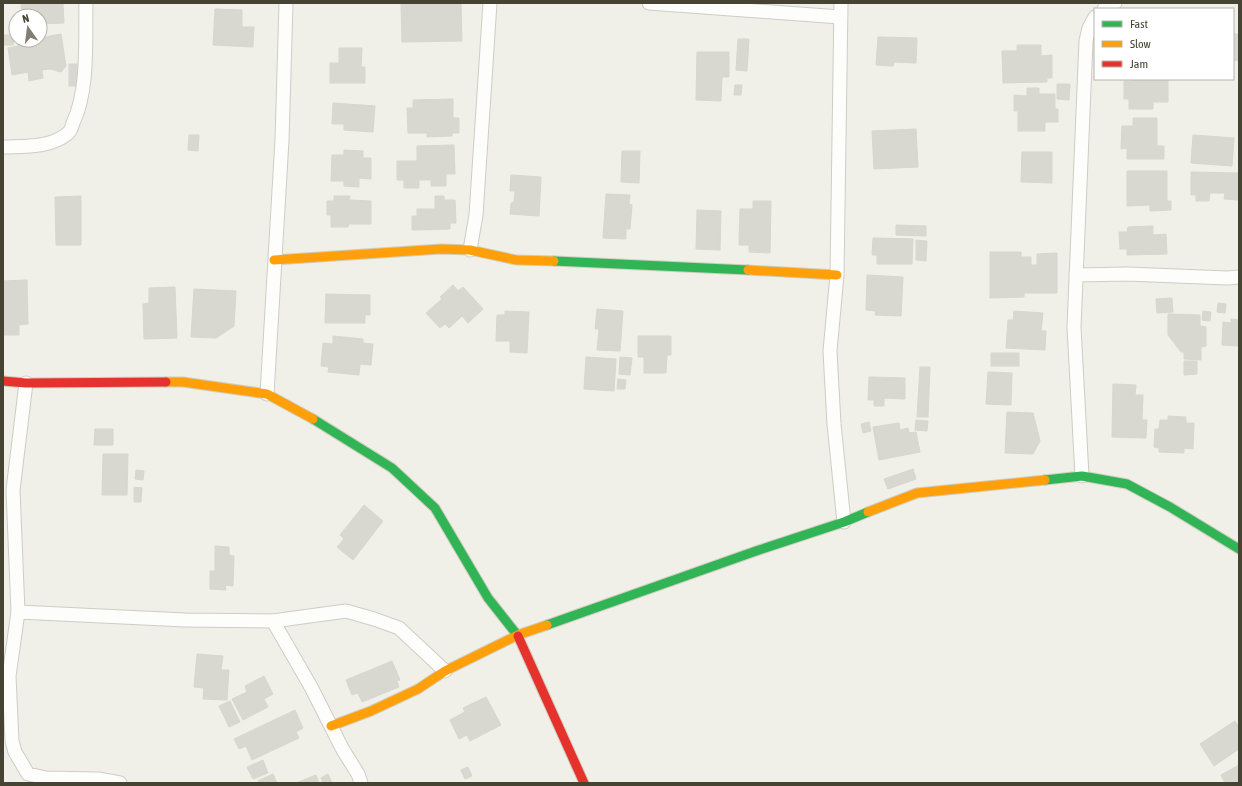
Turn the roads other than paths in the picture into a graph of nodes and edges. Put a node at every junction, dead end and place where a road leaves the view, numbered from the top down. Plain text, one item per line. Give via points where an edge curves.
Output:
1 (86, 3) edge
2 (286, 3) edge
3 (490, 3) edge
4 (649, 3) edge
5 (841, 3) edge
6 (1115, 3) edge
7 (1106, 8) edge
8 (840, 17) junction
9 (1094, 19) edge
10 (3, 147) edge
11 (470, 250) junction
12 (274, 260) junction
13 (1076, 274) junction
14 (837, 275) junction
15 (1239, 277) edge
16 (3, 381) edge
17 (26, 383) junction
18 (267, 394) junction
19 (1082, 476) junction
20 (844, 522) junction
21 (1239, 549) edge
22 (18, 612) junction
23 (273, 621) junction
24 (9, 632) edge
25 (518, 635) junction
26 (445, 671) junction
27 (330, 726) junction
28 (120, 783) edge
29 (361, 783) edge
30 (584, 783) edge

1 - 10 street via 83,91 78,113 69,133 50,143
2 - 12 street via 282,140
3 - 11 street via 476,215
4 - 8 street
5 - 8 street
6 - 7 street
8 - 14 street
9 - 13 street via 1086,41
11 - 12 street via 440,249
11 - 14 street via 516,260
12 - 18 street
13 - 15 street
13 - 19 street via 1074,327
14 - 20 street via 830,351
16 - 17 street
17 - 18 street via 183,382
17 - 22 street via 13,490
18 - 25 street via 323,424 392,468 435,508 488,598
19 - 20 street via 917,493
19 - 21 street via 1127,484
20 - 25 street
22 - 23 street via 185,620
22 - 24 street
23 - 26 street via 346,611 374,619 398,628
23 - 27 street
24 - 28 street via 8,676 12,741 15,752 28,774 46,778 98,778
25 - 26 street
25 - 30 street
26 - 27 street via 418,688 371,711
27 - 29 street

